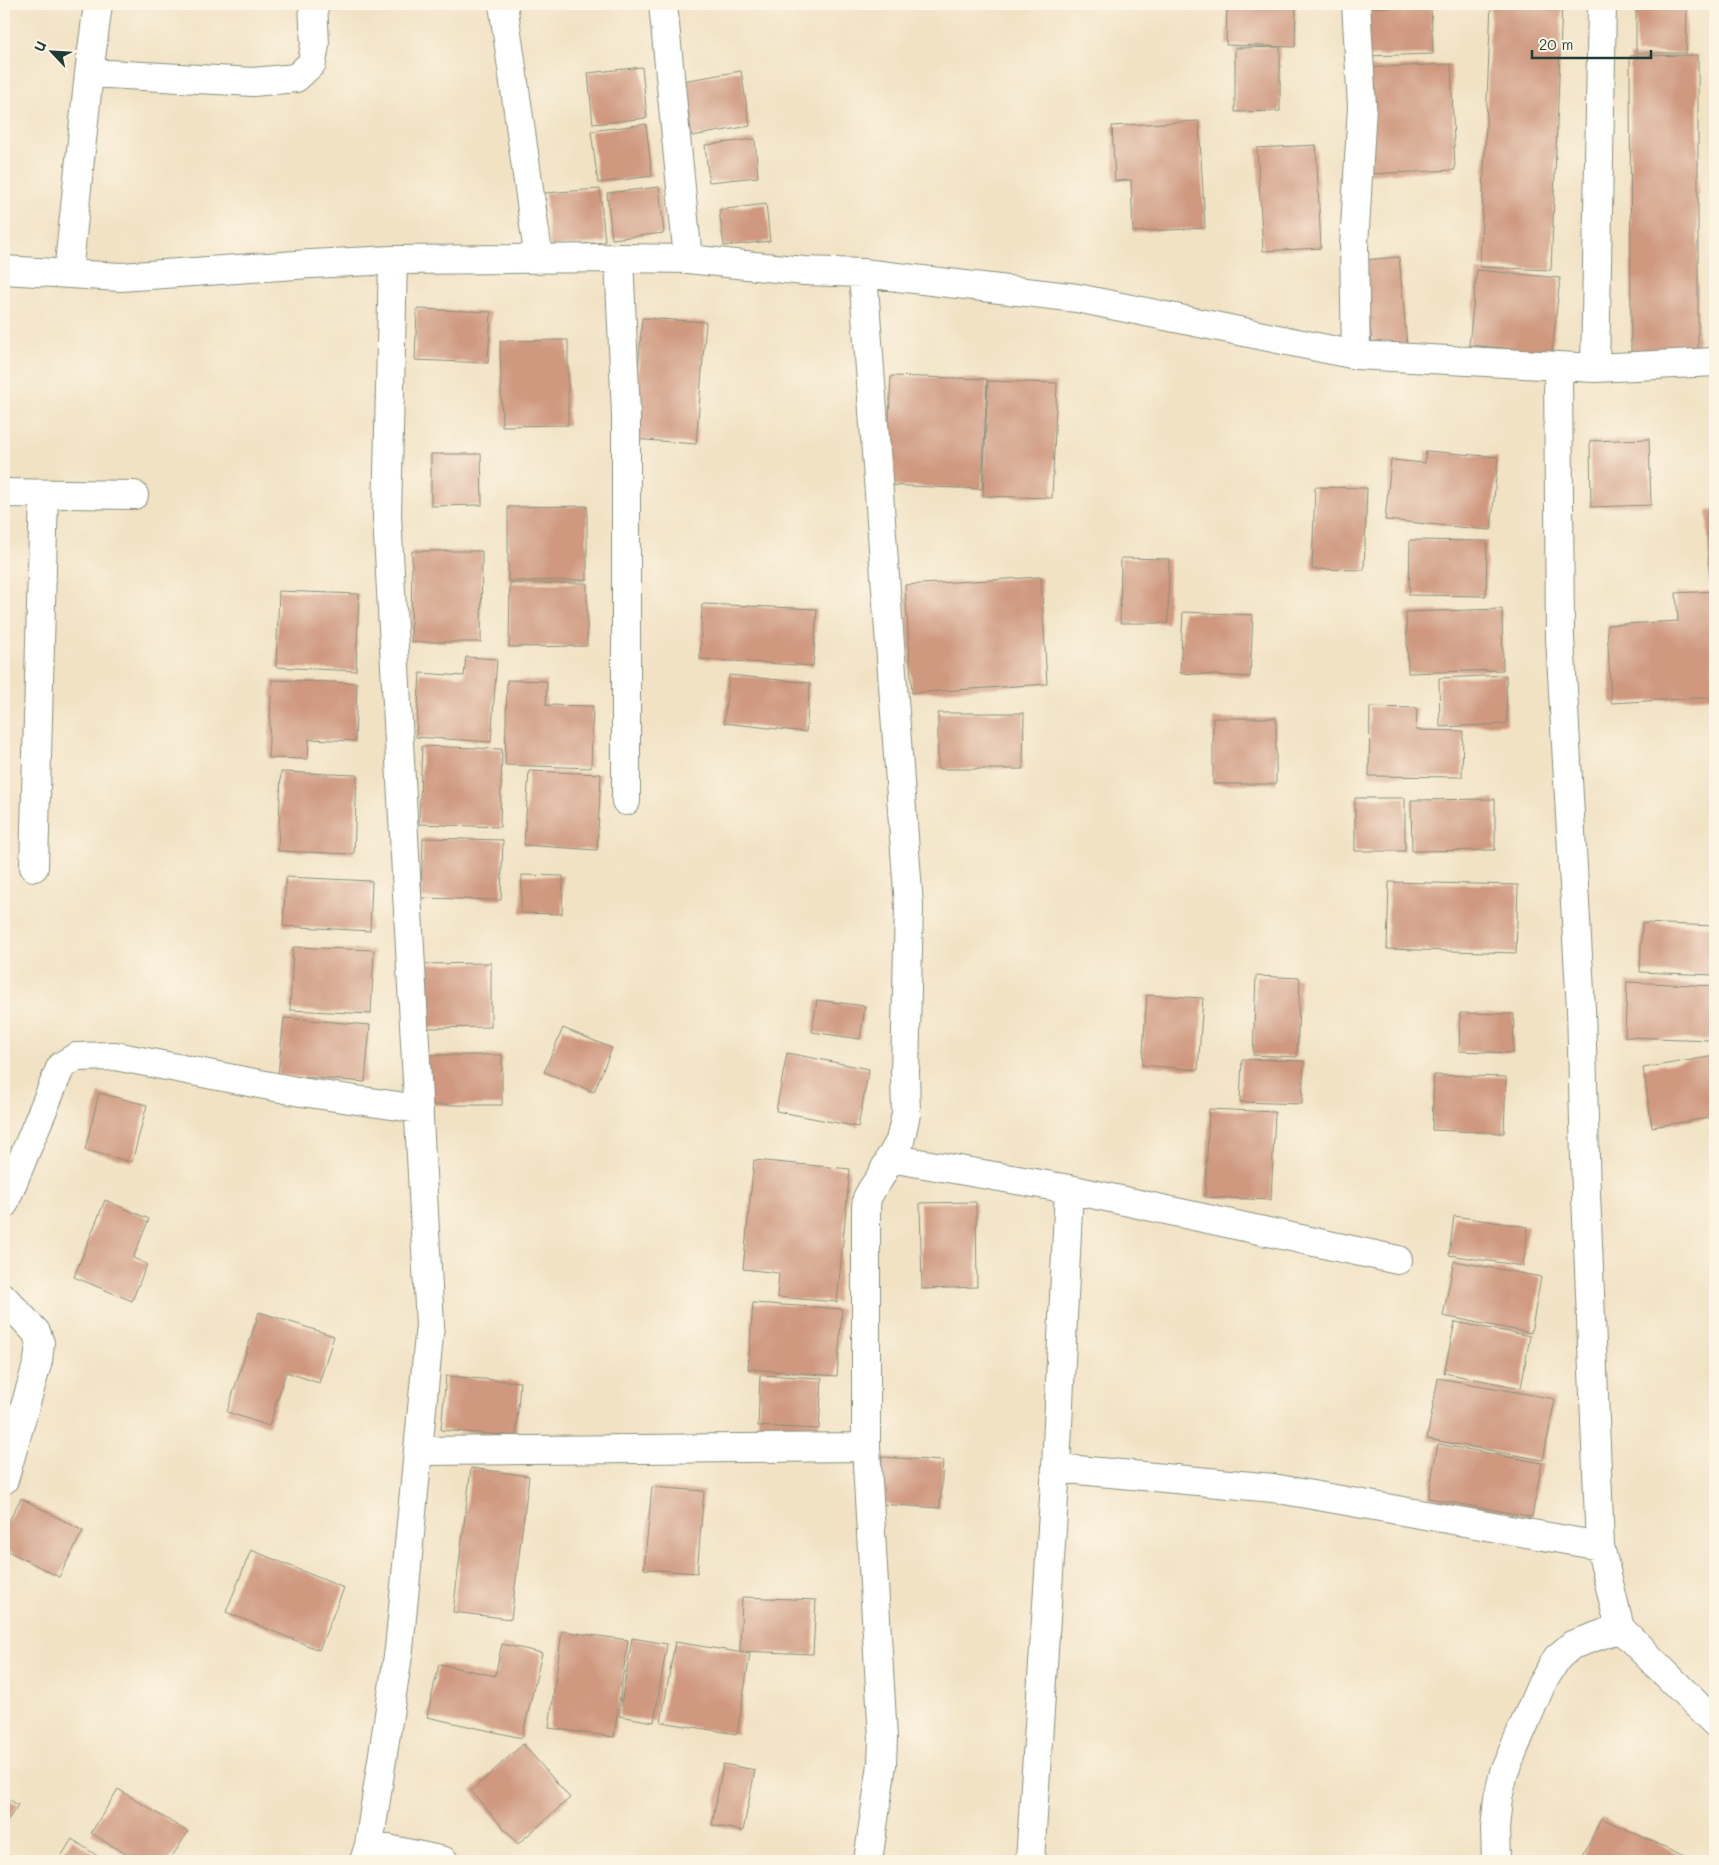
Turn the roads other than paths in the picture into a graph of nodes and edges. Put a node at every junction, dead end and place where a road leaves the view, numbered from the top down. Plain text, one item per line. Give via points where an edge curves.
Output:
1 (98, 4) edge
2 (313, 4) edge
3 (503, 4) edge
4 (663, 4) edge
5 (1356, 4) edge
6 (1602, 4) edge
7 (89, 73) junction
8 (619, 258) junction
9 (688, 259) junction
10 (393, 260) junction
11 (539, 260) junction
12 (4, 270) edge
13 (863, 273) junction
14 (68, 274) junction
15 (1356, 355) junction
16 (1715, 362) edge
17 (1558, 366) junction
18 (1595, 368) junction
19 (4, 493) edge
20 (44, 494) junction
21 (134, 495) dead end
22 (626, 801) dead end
23 (34, 867) dead end
24 (419, 1109) junction
25 (890, 1158) junction
26 (1069, 1189) junction
27 (4, 1204) edge
28 (1398, 1260) dead end
29 (4, 1298) edge
30 (866, 1447) junction
31 (418, 1451) junction
32 (1056, 1468) junction
33 (4, 1480) edge
34 (1600, 1546) junction
35 (1620, 1628) junction
36 (1715, 1723) edge
37 (367, 1853) edge
38 (444, 1861) edge
39 (868, 1861) edge
40 (1030, 1861) edge
41 (1496, 1861) edge

1 - 7 street
2 - 7 street via 315,44 312,63 296,78 253,82
3 - 11 street
4 - 9 street
5 - 15 street via 1362,106 1354,246
6 - 18 street
7 - 14 street
8 - 9 street
8 - 11 street
8 - 22 street via 626,414
9 - 13 street via 804,271
10 - 11 street
10 - 14 street via 120,277
10 - 24 street via 387,516
12 - 14 street
13 - 15 street via 1077,298
13 - 25 street via 909,906 906,1114 900,1141
15 - 17 street
16 - 18 street
17 - 18 street
17 - 34 street via 1560,638 1582,1009
19 - 20 street
20 - 21 street
20 - 23 street
24 - 27 street via 301,1092 115,1056 76,1056 61,1066
24 - 31 street via 430,1325
25 - 26 street
25 - 30 street via 867,1198 866,1208
26 - 28 street
26 - 32 street
29 - 33 street via 36,1332 40,1343 38,1361
30 - 31 street
30 - 39 street via 883,1738
31 - 37 street via 399,1649
32 - 34 street via 1273,1488
32 - 40 street
34 - 35 street
35 - 36 street
35 - 41 street via 1572,1645 1557,1658 1541,1686 1504,1772 1495,1829
37 - 38 street

